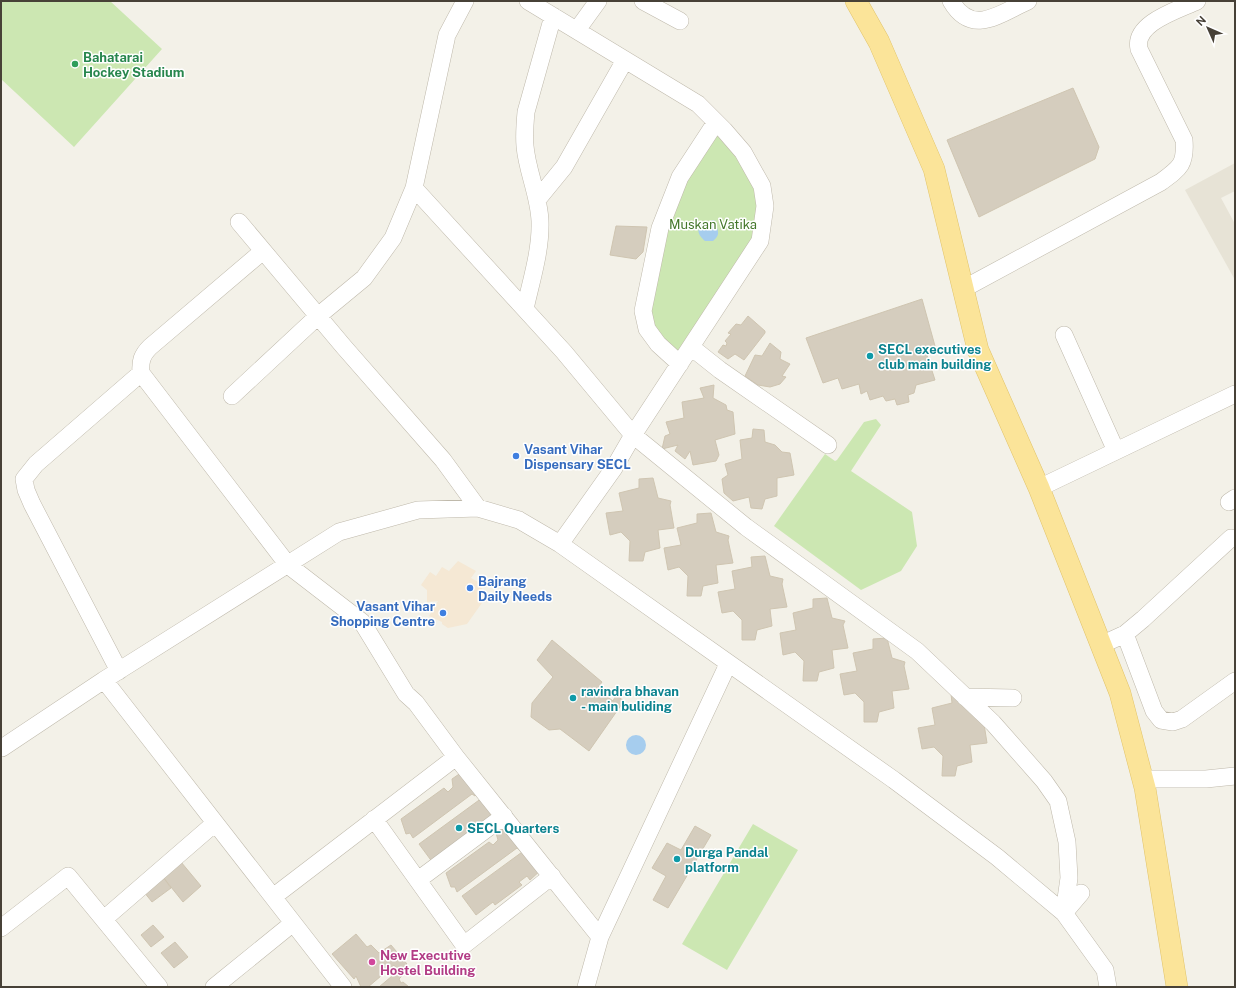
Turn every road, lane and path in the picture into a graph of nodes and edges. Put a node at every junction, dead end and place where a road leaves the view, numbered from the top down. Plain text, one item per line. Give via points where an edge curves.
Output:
1 (465, 1) edge
2 (528, 1) edge
3 (598, 1) edge
4 (643, 1) edge
5 (856, 1) edge
6 (951, 1) edge
7 (1028, 1) edge
8 (1197, 1) edge
9 (553, 16) junction
10 (680, 21) dead end
11 (577, 30) junction
12 (625, 60) junction
13 (716, 122) junction
14 (414, 188) junction
15 (537, 200) junction
16 (239, 222) dead end
17 (263, 250) junction
18 (963, 289) junction
19 (525, 309) junction
20 (318, 316) junction
21 (1064, 335) dead end
22 (691, 347) junction
23 (680, 364) junction
24 (141, 373) junction
25 (1235, 394) edge
26 (232, 396) dead end
27 (633, 435) junction
28 (828, 445) dead end
29 (1116, 451) junction
30 (1039, 488) junction
31 (478, 508) junction
32 (1231, 538) dead end
33 (560, 544) junction
34 (288, 565) junction
35 (1125, 634) junction
36 (1101, 645) junction
37 (728, 664) junction
38 (119, 671) junction
39 (104, 680) junction
40 (1235, 681) edge
41 (965, 697) junction
42 (1013, 698) dead end
43 (2, 748) dead end
44 (456, 756) junction
45 (1235, 776) edge
46 (1142, 779) junction
47 (504, 816) junction
48 (374, 819) junction
49 (215, 823) junction
50 (552, 876) junction
51 (418, 880) junction
52 (1081, 893) dead end
53 (273, 897) junction
54 (1064, 913) junction
55 (104, 919) junction
56 (293, 923) junction
57 (1, 928) edge
58 (600, 936) junction
59 (159, 987) edge
60 (214, 987) edge
61 (343, 987) edge
62 (586, 987) edge
63 (1108, 987) edge
64 (1177, 987) edge

1 - 14 street via 447,34
2 - 9 street
3 - 11 street
4 - 10 street
5 - 18 main road via 879,42 934,169
6 - 7 street via 963,17 979,21
8 - 18 street via 1148,25 1139,36 1138,42 1139,49 1184,140 1185,155 1182,163 1161,182
9 - 11 street
9 - 15 street via 526,112 525,146
11 - 12 street
12 - 13 street via 698,104
12 - 15 street via 564,166
13 - 22 street via 744,152 762,186 765,206 763,226 760,241
13 - 23 street via 680,177 660,228 643,311 647,329 658,344
14 - 19 street
14 - 20 street via 393,238 364,278
15 - 19 street via 540,222 538,250
16 - 17 street
17 - 20 street
17 - 24 street via 150,347 143,355
18 - 30 main road via 978,350
19 - 27 street
20 - 26 street
20 - 31 street via 444,460
21 - 29 street
22 - 23 street
22 - 28 street
23 - 27 street
24 - 34 street
24 - 38 street via 36,464 24,479 32,504
25 - 29 street
27 - 33 street via 614,468
27 - 41 street via 746,527 917,651
29 - 30 street
30 - 36 main road
31 - 33 street via 519,520
31 - 34 street via 418,510 339,532
32 - 35 street
33 - 37 street
34 - 38 street
34 - 44 street via 362,622 406,694 416,703
35 - 36 street
35 - 40 street via 1154,711 1160,720 1172,722 1182,719
36 - 46 main road via 1120,693
37 - 54 street via 894,780 997,857
37 - 58 street
38 - 39 street
39 - 43 street
39 - 49 street
41 - 42 street
41 - 54 street via 993,723 1039,775 1058,801 1068,849 1069,878
44 - 47 street
44 - 48 street
45 - 46 street via 1206,779
46 - 64 main road
47 - 50 street
47 - 51 street
48 - 51 street
48 - 53 street
49 - 53 street
49 - 55 street
50 - 51 street via 464,945
50 - 58 street
52 - 54 street
53 - 56 street
54 - 63 street via 1105,970
55 - 57 street via 68,876
55 - 59 street
56 - 60 street
56 - 61 street
58 - 62 street

